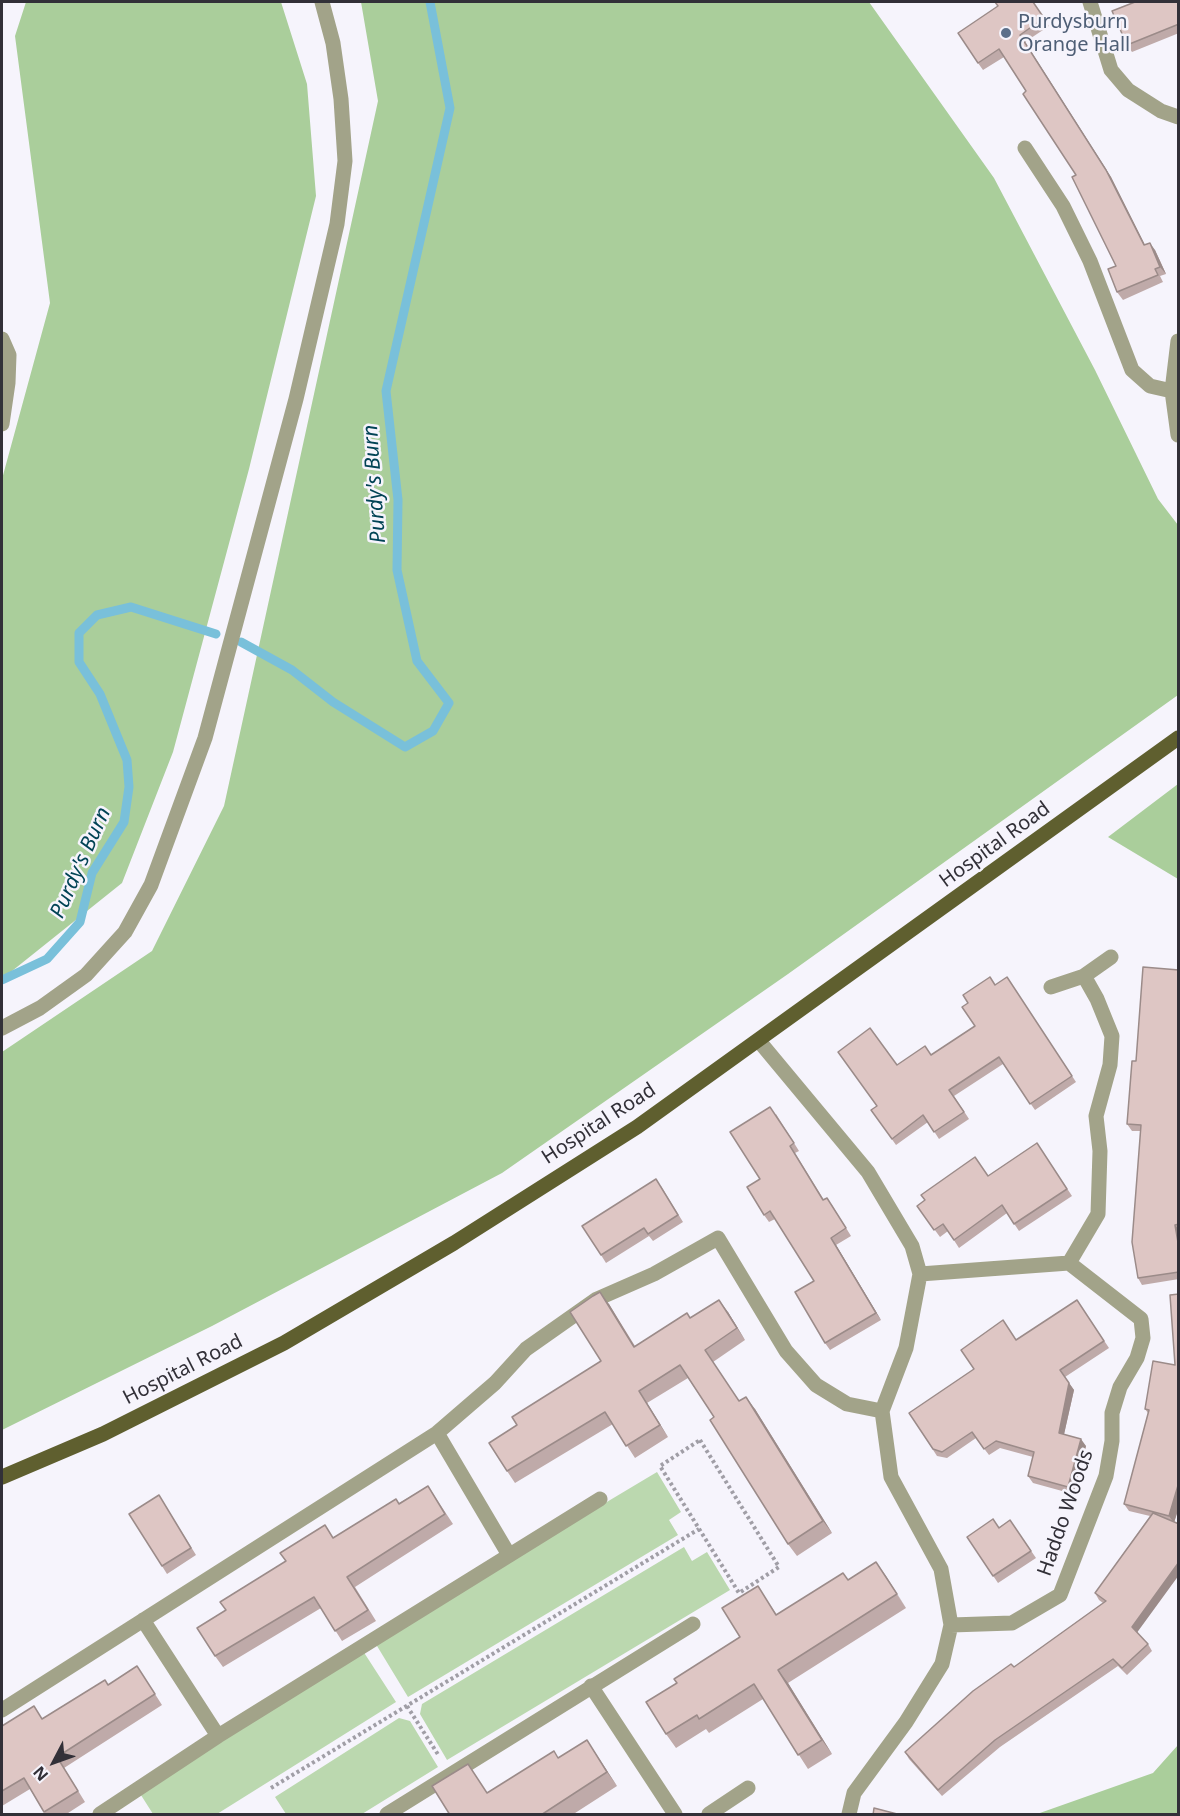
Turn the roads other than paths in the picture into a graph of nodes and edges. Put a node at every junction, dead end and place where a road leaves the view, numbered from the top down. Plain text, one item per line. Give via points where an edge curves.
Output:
1 (322, 2) edge
2 (1090, 2) edge
3 (1179, 117) edge
4 (1025, 148) dead end
5 (2, 339) edge
6 (1179, 342) edge
7 (1172, 391) junction
8 (2, 423) edge
9 (1179, 435) edge
10 (1179, 738) edge
11 (1112, 957) dead end
12 (1084, 976) junction
13 (1051, 987) dead end
14 (2, 1028) edge
15 (759, 1041) junction
16 (1069, 1263) junction
17 (920, 1274) junction
18 (882, 1410) junction
19 (437, 1433) junction
20 (2, 1477) edge
21 (600, 1499) dead end
22 (508, 1556) junction
23 (143, 1620) junction
24 (693, 1624) dead end
25 (951, 1625) junction
26 (591, 1686) junction
27 (2, 1710) edge
28 (218, 1736) junction
29 (748, 1788) dead end
30 (100, 1815) edge
31 (387, 1815) edge
32 (675, 1815) edge
33 (709, 1815) edge
34 (849, 1815) edge

1 - 14 street via 341,99 345,161 337,224 299,388 206,738 151,885 124,932 86,975 40,1008
2 - 3 street via 1111,70 1128,90 1161,111
4 - 7 street via 1063,206 1090,261 1132,370 1150,386
5 - 8 street via 9,355
6 - 7 street
7 - 9 street
10 - 15 main road, Hospital Road
11 - 12 street
12 - 13 street
12 - 16 street via 1112,1036 1110,1065 1096,1116 1100,1151 1098,1214
15 - 17 street via 868,1172 912,1246
15 - 20 main road, Hospital Road via 637,1127 284,1343 103,1434
16 - 17 street
16 - 25 street, Haddo Woods via 1141,1319 1143,1338 1137,1358 1120,1387 1112,1413 1106,1476 1060,1595 1012,1623
17 - 18 street via 906,1348
18 - 19 street via 847,1404 816,1385 786,1351 718,1238 654,1274 597,1299 552,1329
18 - 25 street via 891,1477 941,1569
19 - 22 street
19 - 23 street
21 - 22 street
22 - 28 street
23 - 27 street
23 - 28 street
24 - 26 street
25 - 34 street via 942,1664 854,1793
26 - 31 street
26 - 32 street
28 - 30 street
29 - 33 street

